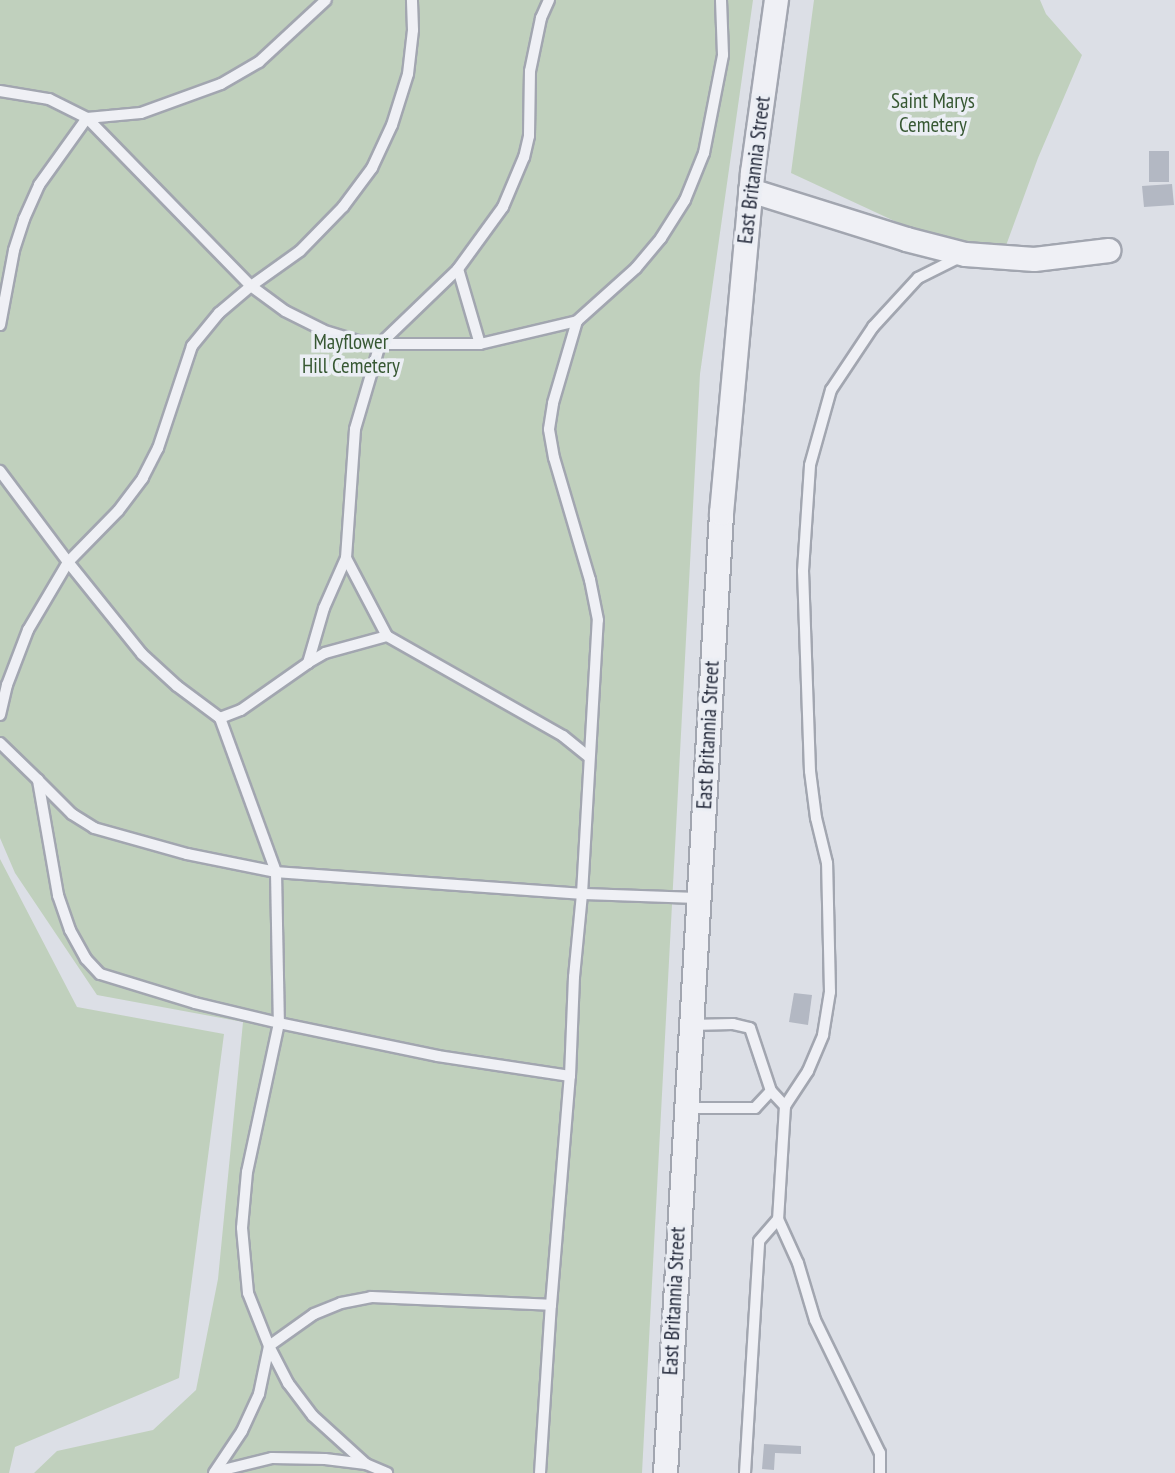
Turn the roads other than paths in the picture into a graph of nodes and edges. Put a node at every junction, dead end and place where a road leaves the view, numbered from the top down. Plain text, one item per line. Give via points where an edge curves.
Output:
1 (326, 0) edge
2 (412, 0) edge
3 (549, 0) edge
4 (721, 0) edge
5 (776, 0) edge
6 (0, 91) edge
7 (87, 118) junction
8 (750, 190) junction
9 (1108, 250) dead end
10 (965, 254) junction
11 (458, 269) junction
12 (251, 286) junction
13 (577, 321) junction
14 (0, 325) edge
15 (380, 344) junction
16 (480, 344) junction
17 (0, 471) edge
18 (346, 558) junction
19 (68, 562) junction
20 (387, 636) junction
21 (308, 663) junction
22 (0, 715) edge
23 (220, 718) junction
24 (0, 743) edge
25 (588, 756) junction
26 (38, 780) junction
27 (276, 872) junction
28 (582, 894) junction
29 (699, 898) junction
30 (279, 1023) junction
31 (691, 1025) junction
32 (570, 1076) junction
33 (771, 1091) junction
34 (785, 1106) junction
35 (686, 1108) junction
36 (778, 1219) junction
37 (551, 1306) junction
38 (269, 1346) junction
39 (366, 1464) junction
40 (214, 1472) edge
41 (387, 1473) edge
42 (540, 1473) edge
43 (665, 1473) edge
44 (745, 1473) edge
45 (880, 1473) edge

1 - 7 lane via 258,62 221,84 141,113
2 - 12 lane via 408,74 372,168 300,250
3 - 11 lane via 530,71 529,136 524,157 503,207
4 - 13 lane via 723,55 716,100 704,153 685,200 636,268
5 - 8 street, East Britannia Street
6 - 7 lane via 49,99
7 - 12 lane
7 - 14 lane via 39,185 24,219
8 - 10 street
8 - 29 street, East Britannia Street via 721,513
9 - 10 street via 1034,259
10 - 34 lane via 918,278 873,327 831,390 810,466 803,571 810,771 827,863 830,992 823,1035 808,1071
11 - 15 lane
11 - 16 lane
12 - 15 lane via 285,311 323,330
12 - 19 lane via 219,313 192,346 158,448 143,478
13 - 16 lane
13 - 25 lane via 549,429 598,620
15 - 16 lane
15 - 18 lane via 355,429
17 - 19 lane
18 - 20 lane
18 - 21 lane via 324,608
19 - 22 lane via 27,630
19 - 23 lane via 142,654
20 - 21 lane via 325,653
20 - 25 lane via 563,736
21 - 23 lane via 241,710
23 - 27 lane
24 - 26 lane
25 - 28 lane
26 - 27 lane via 72,814 94,828
26 - 30 lane via 58,895 70,930 100,974
27 - 28 lane
27 - 30 lane
28 - 29 lane
28 - 32 lane via 573,977
29 - 31 street, East Britannia Street
30 - 32 lane via 438,1056
30 - 38 lane via 247,1172 242,1228 248,1293
31 - 33 lane via 750,1028
31 - 35 street, East Britannia Street
32 - 37 lane
33 - 34 lane
33 - 35 lane via 755,1108
34 - 36 lane
35 - 43 street, East Britannia Street
36 - 44 lane via 759,1241
36 - 45 lane via 798,1263 815,1320 880,1452
37 - 38 lane via 371,1297 314,1314
37 - 42 lane
38 - 39 lane via 288,1383 313,1416
38 - 40 lane via 259,1394 242,1431
39 - 40 lane via 272,1458
39 - 41 lane

